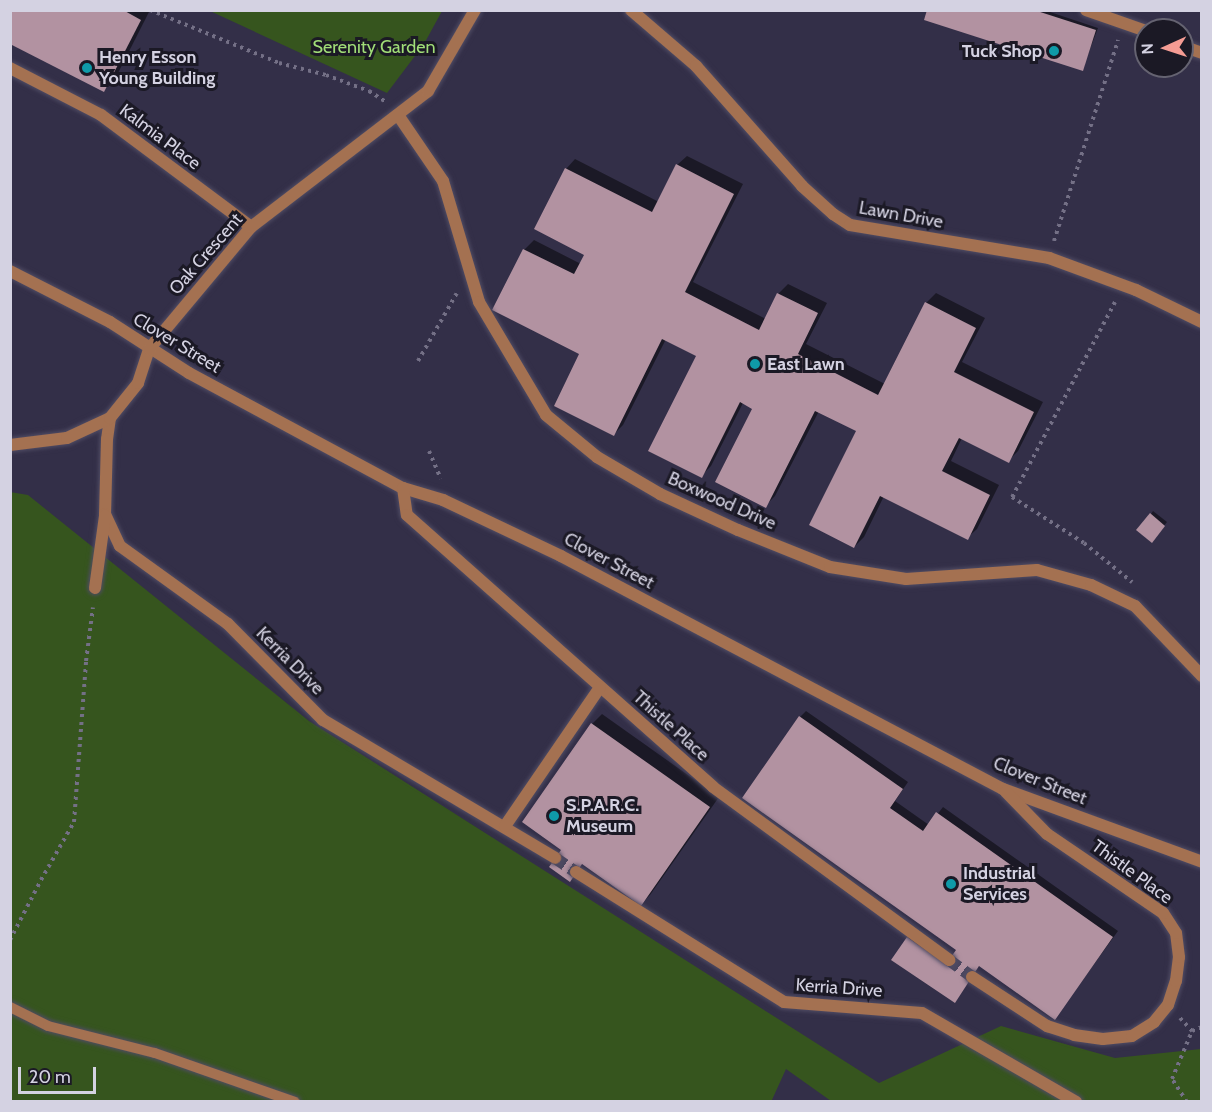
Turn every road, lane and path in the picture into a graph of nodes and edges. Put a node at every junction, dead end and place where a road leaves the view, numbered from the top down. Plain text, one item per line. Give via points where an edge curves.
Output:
1 (150, 10) edge
2 (475, 10) edge
3 (631, 10) edge
4 (1086, 10) edge
5 (1124, 22) junction
6 (1134, 26) edge
7 (10, 68) edge
8 (398, 115) junction
9 (251, 227) junction
10 (1049, 258) junction
11 (10, 271) edge
12 (469, 272) junction
13 (1117, 298) dead end
14 (1202, 322) edge
15 (149, 349) junction
16 (418, 361) dead end
17 (110, 418) junction
18 (10, 445) edge
19 (429, 451) dead end
20 (403, 488) junction
21 (442, 501) junction
22 (105, 514) junction
23 (95, 588) joint
24 (1135, 606) junction
25 (1202, 676) edge
26 (600, 687) junction
27 (1003, 789) junction
28 (505, 826) junction
29 (555, 858) tunnel mouth
30 (1202, 862) edge
31 (576, 872) tunnel mouth
32 (10, 940) edge
33 (949, 960) tunnel mouth
34 (972, 977) tunnel mouth
35 (10, 1007) edge
36 (1202, 1027) edge
37 (295, 1101) edge
38 (1076, 1101) edge
39 (1187, 1101) edge

1 - 8 path via 279,63 369,91
2 - 8 street, Oak Crescent via 428,91
3 - 10 street, Lawn Drive via 696,66 802,186 850,225
4 - 5 street
5 - 6 street
5 - 10 path
7 - 9 street, Kalmia Place via 101,115
8 - 9 street, Oak Crescent
8 - 12 street, Boxwood Drive via 443,181
9 - 15 street, Oak Crescent
10 - 14 street, Lawn Drive via 1136,290
11 - 15 street, Clover Street via 110,322
12 - 16 path
12 - 24 street, Boxwood Drive via 479,302 546,415 597,456 660,494 830,567 906,579 1037,570 1091,585
13 - 24 path via 1012,497 1083,543 1134,583
15 - 17 street, Oak Crescent via 138,383
15 - 20 street, Clover Street
17 - 18 street, Oak Crescent via 67,438
17 - 22 street, Kerria Drive
19 - 21 path via 442,481
20 - 21 street, Clover Street
20 - 26 street, Thistle Place via 407,515
21 - 27 street, Clover Street via 561,556
22 - 23 street
22 - 28 street, Kerria Drive via 120,546 228,624 323,720
23 - 32 path via 74,822
24 - 25 street, Boxwood Drive
26 - 28 street
26 - 33 street, Thistle Place via 713,787
27 - 30 street, Clover Street
27 - 34 street, Thistle Place via 1047,834 1163,913 1176,933 1176,981 1168,1005 1154,1022 1132,1036 1103,1040 1047,1026
28 - 29 street, Kerria Drive
31 - 38 street, Kerria Drive via 784,1002 922,1013
35 - 37 lane via 48,1026 155,1053
36 - 39 path via 1192,1030 1172,1079

